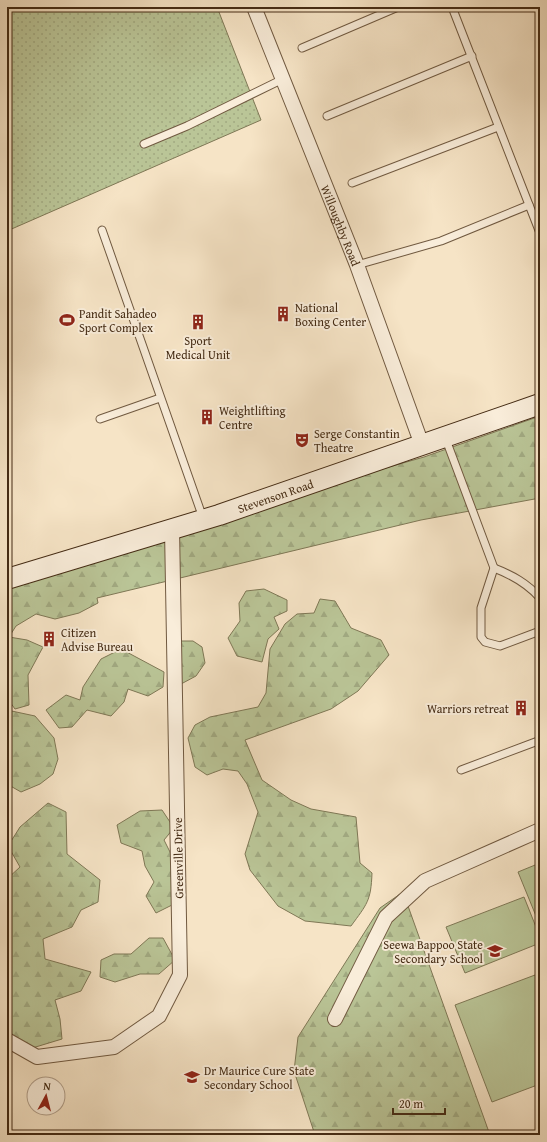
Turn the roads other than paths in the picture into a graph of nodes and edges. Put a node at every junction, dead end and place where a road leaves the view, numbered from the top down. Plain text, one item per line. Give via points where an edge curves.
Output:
1 (254, 7) edge
2 (398, 7) edge
3 (452, 7) edge
4 (302, 48) dead end
5 (472, 56) junction
6 (283, 79) junction
7 (327, 116) dead end
8 (498, 127) junction
9 (144, 144) dead end
10 (352, 183) dead end
11 (529, 205) junction
12 (102, 230) dead end
13 (540, 233) edge
14 (356, 265) junction
15 (160, 398) junction
16 (540, 404) edge
17 (100, 419) dead end
18 (445, 437) junction
19 (422, 445) junction
20 (203, 519) junction
21 (172, 529) junction
22 (494, 568) junction
23 (7, 579) edge
24 (540, 598) edge
25 (540, 631) edge
26 (540, 737) edge
27 (461, 770) dead end
28 (540, 830) edge
29 (335, 1019) dead end
30 (7, 1040) edge

1 - 6 street, Willoughby Road
2 - 4 lane
3 - 5 lane
5 - 7 lane
5 - 8 lane
6 - 9 lane
6 - 14 street, Willoughby Road
8 - 10 lane
8 - 11 lane
11 - 13 lane
11 - 14 lane via 441,241
12 - 15 lane
14 - 19 street, Willoughby Road
15 - 17 lane
15 - 20 lane
16 - 18 street, Stevenson Road
18 - 19 street, Stevenson Road
18 - 22 lane
19 - 20 street, Stevenson Road
20 - 21 street, Stevenson Road
21 - 23 street, Stevenson Road
21 - 30 street, Greenville Drive via 180,975 159,1016 114,1047 37,1057
22 - 24 lane via 514,576
22 - 25 lane via 481,608 482,637 485,642 500,646
26 - 27 lane via 538,741
28 - 29 street via 424,881 386,917

